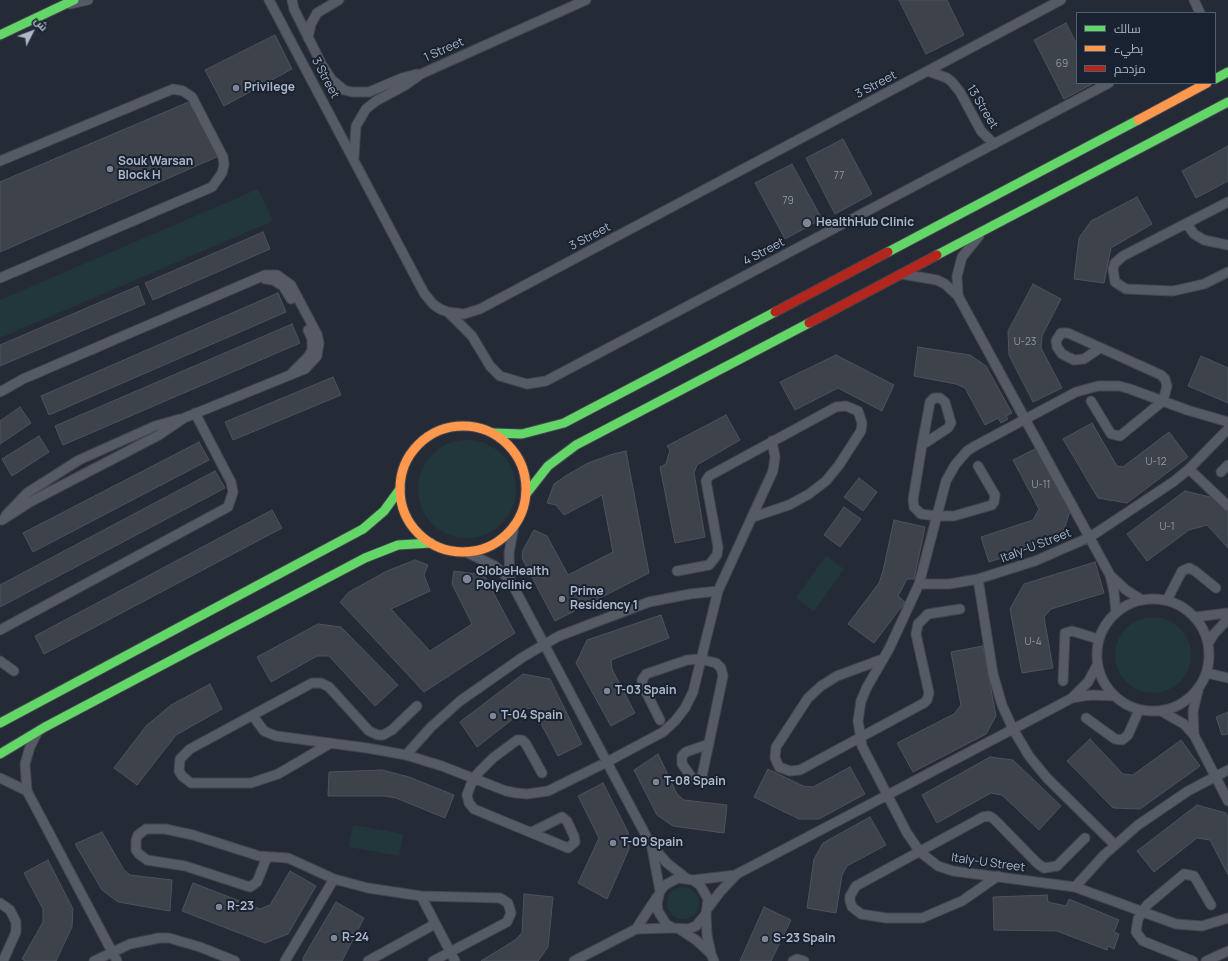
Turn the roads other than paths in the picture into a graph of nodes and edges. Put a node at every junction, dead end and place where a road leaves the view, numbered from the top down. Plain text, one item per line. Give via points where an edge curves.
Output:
1 (74, 0) edge
2 (88, 0) edge
3 (269, 0) edge
4 (292, 0) edge
5 (339, 0) edge
6 (586, 0) edge
7 (1061, 0) edge
8 (1194, 0) edge
9 (59, 7) junction
10 (1200, 12) edge
11 (0, 35) edge
12 (308, 38) junction
13 (928, 71) junction
14 (1228, 72) edge
15 (420, 74) junction
16 (1216, 78) edge
17 (1107, 84) edge
18 (1205, 84) edge
19 (1228, 102) edge
20 (994, 144) junction
21 (0, 161) edge
22 (355, 161) junction
23 (1228, 202) edge
24 (1187, 224) junction
25 (987, 228) junction
26 (1228, 245) edge
27 (1228, 272) edge
28 (901, 274) junction
29 (0, 278) edge
30 (958, 296) junction
31 (448, 312) junction
32 (1100, 348) dead end
33 (0, 392) edge
34 (1091, 401) dead end
35 (1163, 401) junction
36 (195, 413) junction
37 (184, 418) junction
38 (1025, 419) junction
39 (1228, 422) edge
40 (1228, 429) edge
41 (493, 433) junction
42 (772, 441) junction
43 (922, 445) junction
44 (1228, 465) edge
45 (978, 466) dead end
46 (1190, 469) junction
47 (1221, 472) dead end
48 (400, 489) junction
49 (526, 494) junction
50 (1228, 506) edge
51 (936, 516) junction
52 (753, 517) junction
53 (1, 521) edge
54 (514, 526) junction
55 (1090, 537) junction
56 (431, 543) junction
57 (466, 552) junction
58 (677, 571) dead end
59 (1110, 575) junction
60 (978, 579) junction
61 (510, 580) junction
62 (919, 584) junction
63 (1216, 588) dead end
64 (718, 591) junction
65 (1142, 600) junction
66 (1166, 600) junction
67 (960, 609) dead end
68 (1116, 613) junction
69 (1228, 613) edge
70 (1195, 617) junction
71 (1228, 619) edge
72 (0, 630) edge
73 (1098, 639) junction
74 (544, 644) junction
75 (1208, 644) junction
76 (700, 659) junction
77 (883, 660) junction
78 (0, 661) edge
79 (1097, 665) junction
80 (14, 671) dead end
81 (1207, 673) junction
82 (1228, 678) edge
83 (1063, 681) dead end
84 (1198, 690) junction
85 (1115, 696) junction
86 (1072, 698) junction
87 (416, 706) dead end
88 (1139, 710) junction
89 (1161, 711) junction
90 (253, 716) junction
91 (1086, 718) dead end
92 (660, 720) dead end
93 (0, 723) edge
94 (1013, 729) junction
95 (38, 731) junction
96 (1194, 735) junction
97 (859, 737) junction
98 (331, 743) junction
99 (709, 744) dead end
100 (0, 754) edge
101 (406, 755) junction
102 (607, 762) junction
103 (1228, 770) edge
104 (542, 773) dead end
105 (1215, 777) junction
106 (0, 778) edge
107 (473, 779) junction
108 (27, 791) junction
109 (886, 796) junction
110 (1228, 801) edge
111 (532, 832) dead end
112 (1085, 838) dead end
113 (1114, 844) junction
114 (651, 845) junction
115 (920, 852) junction
116 (267, 857) junction
117 (737, 874) junction
118 (998, 876) junction
119 (334, 879) junction
120 (690, 879) junction
121 (1075, 887) junction
122 (659, 893) junction
123 (421, 896) junction
124 (0, 904) edge
125 (1210, 904) dead end
126 (707, 911) junction
127 (1142, 911) junction
128 (1228, 918) edge
129 (435, 924) junction
130 (676, 928) junction
131 (636, 929) junction
132 (1228, 950) edge
133 (112, 952) junction
134 (450, 952) junction
135 (712, 958) edge
136 (2, 961) edge
137 (94, 961) edge
138 (117, 961) edge
139 (235, 961) edge
140 (285, 961) edge
141 (368, 961) edge
142 (433, 961) edge
143 (454, 961) edge
144 (574, 961) edge
145 (793, 961) edge
146 (804, 961) edge
147 (1193, 961) edge
148 (1206, 961) edge

1 - 9 main road
2 - 9 street
3 - 22 street, 3 Street
4 - 12 street
5 - 12 street via 317,13
6 - 15 street, 1 Street
7 - 13 street, 3 Street
8 - 10 street
9 - 11 main road
12 - 15 street via 327,73 344,90 369,92 402,78
13 - 20 street, 13 Street via 952,82 981,131
13 - 31 street, 3 Street via 480,310 464,314
14 - 16 main road
15 - 22 street, 1 Street via 371,105 362,115 355,133
17 - 20 street, 4 Street
18 - 41 main road via 564,423 522,434
19 - 25 main road
20 - 31 street, 4 Street via 539,384 506,379 494,372 472,336
21 - 29 street via 173,89 183,91 192,97 223,157 224,165 222,174 212,187
22 - 31 street, 3 Street via 424,293 433,304
23 - 24 street
24 - 26 street via 1194,234 1204,240
24 - 27 street via 1119,259 1113,269 1116,282 1126,289 1173,291 1204,284
25 - 28 main road
25 - 30 street, Italy-U Street via 962,257 958,276
28 - 30 street, Italy-U Street via 937,280
28 - 49 main road via 576,445 548,466
30 - 38 street, Italy-U Street
32 - 35 street via 1161,374 1166,386
33 - 36 street via 23,379 255,279 267,279 283,286 302,312 312,339 310,354 292,373
34 - 35 street via 1109,432 1117,436 1122,435
35 - 38 street, Italy-U Street via 1130,389 1098,386 1076,392
35 - 39 street, Italy-U Street
36 - 37 street
36 - 72 street via 231,482 233,492 228,507
37 - 53 street via 159,435 36,499
37 - 53 street via 156,426 79,460 20,499
38 - 51 street, Italy-U Street via 975,446 961,458 946,481
38 - 55 street, Italy-U Street
40 - 46 street, Italy-U Street
41 - 48 main road via 468,426 451,426 434,432 420,442 409,456 402,471
41 - 49 main road via 505,441 514,452 525,479
42 - 52 street via 775,457 773,470
42 - 52 street via 841,406 855,409 862,419 859,435 826,481 789,505
42 - 58 street via 708,476 706,481 718,547 717,555 709,565
43 - 43 street via 930,402 934,398 940,398 945,402 951,423 948,428
43 - 51 street via 913,504 918,512
44 - 47 street
45 - 51 street via 995,496 994,502 963,514
46 - 50 street
46 - 55 street, Italy-U Street via 1157,494
48 - 56 main road via 402,505 408,520 418,533
48 - 93 main road via 384,511 362,529
49 - 54 main road via 520,516
51 - 62 street, Italy-U Street
52 - 64 street
54 - 57 main road via 493,544
54 - 61 street via 509,553
55 - 59 street, Italy-U Street
55 - 60 street, Italy-U Street via 1035,561
56 - 57 main road via 442,548
56 - 95 main road via 398,545 365,558
57 - 61 street via 495,566
59 - 65 street, Italy-U Street
59 - 68 street, Italy-U Street
60 - 62 street, Italy-U Street via 949,584
60 - 94 street via 996,688
61 - 74 street
62 - 77 street, Italy-U Street
63 - 66 street via 1189,568 1182,572
64 - 74 street via 649,602 573,630
64 - 76 street
65 - 66 street
65 - 68 street
66 - 70 street via 1182,607
67 - 97 street via 928,614 918,624 916,634 929,693 927,700
68 - 73 street via 1104,626
69 - 70 street
70 - 75 street
71 - 75 street
73 - 79 street
73 - 83 street via 1072,631 1065,633
74 - 101 street via 460,701 431,727
74 - 102 street
75 - 81 street via 1210,654
76 - 92 street via 687,660 651,671 644,677 643,686
76 - 99 street via 716,663 723,672
76 - 102 street via 693,692 675,721 659,734
77 - 97 street, Italy-U Street via 861,701
77 - 97 street via 837,676 814,691 784,733 776,747 774,758 784,769 800,770
78 - 80 street
79 - 85 street via 1103,682
79 - 86 street via 1088,682
81 - 82 street
81 - 84 street
84 - 89 street via 1182,704
84 - 96 street via 1192,712
85 - 86 street via 1093,695
85 - 88 street
86 - 94 street
87 - 90 street via 392,730 378,734 369,730 329,687 316,682
88 - 89 street
88 - 91 street via 1128,735 1122,740 1115,739
89 - 96 street via 1184,724
90 - 98 street via 259,726 270,734
90 - 98 street via 186,752 178,765 182,776 191,783 256,782 278,774
94 - 109 street
94 - 113 street via 1029,756 1047,778
95 - 100 main road
95 - 108 street via 27,755
96 - 105 street
97 - 109 street, Italy-U Street
98 - 101 street
101 - 107 street
102 - 107 street via 558,787 538,793 506,791
102 - 114 street
103 - 105 street
104 - 107 street via 526,744 522,740 517,740
105 - 110 street
105 - 113 street via 1162,807
106 - 108 street
107 - 111 street via 467,795 474,809
108 - 133 street
109 - 115 street, Italy-U Street via 910,840
109 - 117 street
112 - 115 street via 1057,866 1044,868 994,819 986,816
113 - 121 street
114 - 120 street via 667,863
114 - 122 street
115 - 118 street, Italy-U Street via 945,869
115 - 118 street via 856,886 850,896 852,907 861,914 922,918 962,901
116 - 116 street via 165,829 146,829 136,840 136,850 147,860 185,866 250,887 257,882
116 - 119 street via 288,858
117 - 120 street
117 - 126 street
118 - 121 street, Italy-U Street
119 - 123 street via 386,892
119 - 140 street
120 - 122 street via 671,881
120 - 126 street via 705,892
121 - 127 street, Italy-U Street
122 - 130 street via 658,911 666,924
122 - 131 street
123 - 129 street
123 - 134 street via 500,898 511,908 507,922
124 - 136 street via 10,910 16,922 16,932
125 - 127 street via 1194,876 1184,874
126 - 130 street via 696,926 688,929
126 - 135 street
127 - 128 street, Italy-U Street via 1184,926 1211,924
127 - 147 street via 1136,928 1140,939
129 - 134 street
129 - 141 street
130 - 131 street
130 - 135 street via 696,940
131 - 144 street
132 - 148 street
133 - 137 street
133 - 138 street
133 - 139 street via 140,941 169,938
134 - 142 street
134 - 143 street
145 - 146 street

